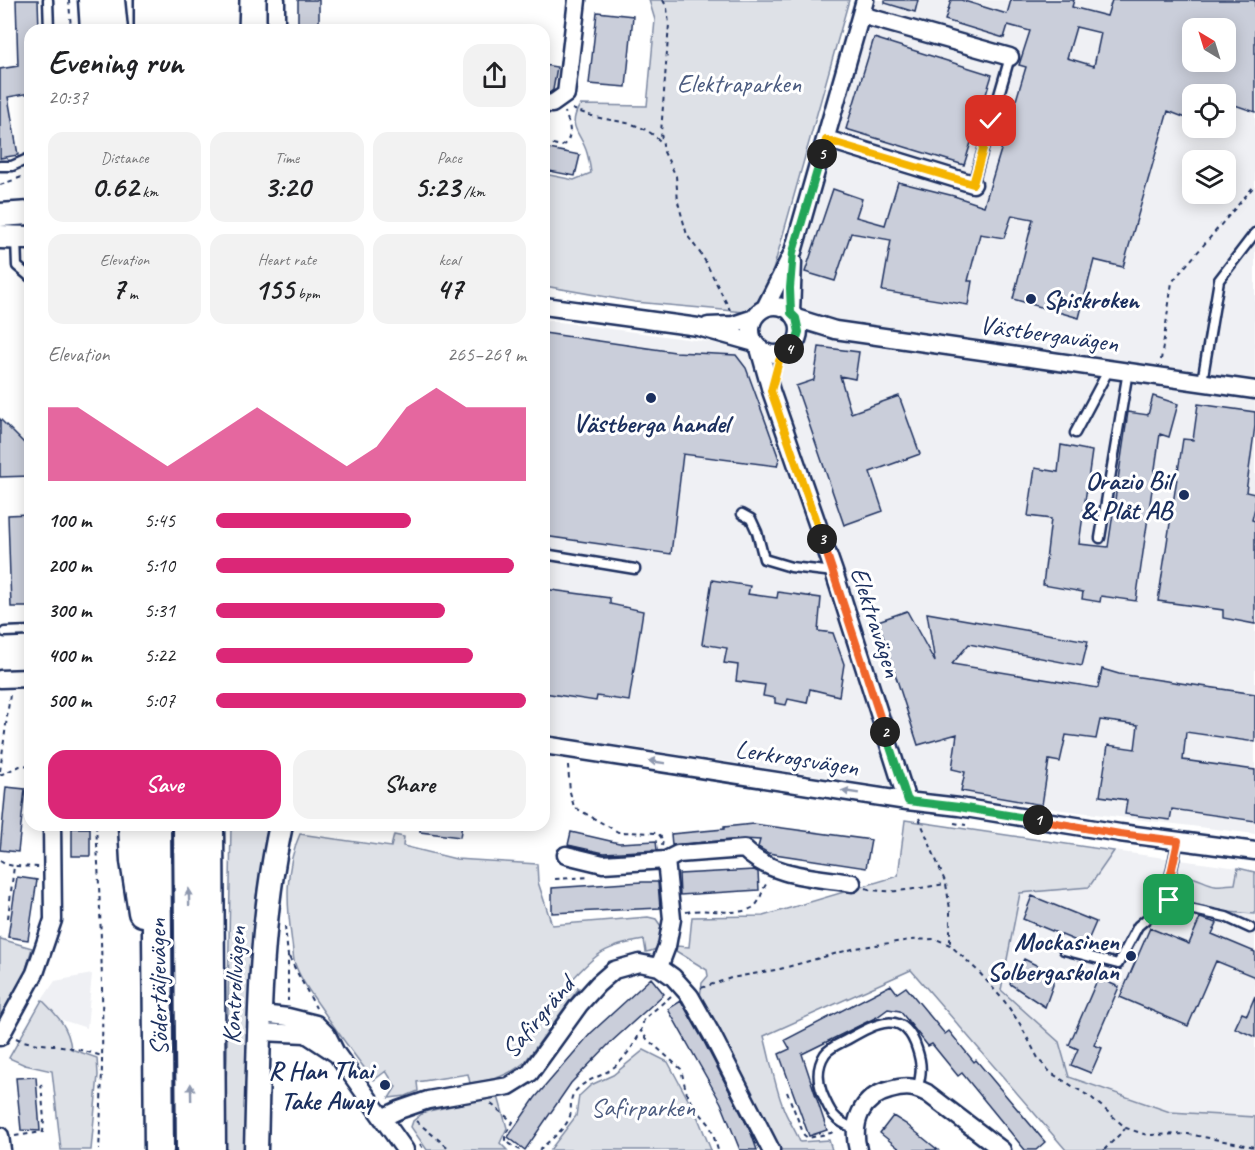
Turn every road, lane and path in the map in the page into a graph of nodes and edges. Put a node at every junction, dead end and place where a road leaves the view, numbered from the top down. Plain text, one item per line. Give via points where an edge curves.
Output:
1 (48, 0) edge
2 (69, 0) edge
3 (93, 0) edge
4 (113, 0) edge
5 (149, 0) edge
6 (176, 0) edge
7 (199, 0) edge
8 (224, 0) edge
9 (276, 0) edge
10 (577, 0) edge
11 (663, 0) edge
12 (863, 8) edge
13 (49, 24) edge
14 (71, 24) edge
15 (95, 24) edge
16 (115, 24) edge
17 (149, 24) edge
18 (176, 24) edge
19 (200, 24) edge
20 (223, 24) edge
21 (276, 24) edge
22 (1010, 57) joint
23 (550, 104) edge
24 (826, 140) junction
25 (550, 143) edge
26 (662, 143) junction
27 (24, 161) edge
28 (0, 166) edge
29 (24, 176) edge
30 (973, 184) joint
31 (0, 185) edge
32 (1255, 185) edge
33 (24, 213) edge
34 (0, 215) edge
35 (1255, 233) edge
36 (15, 237) edge
37 (793, 252) junction
38 (24, 272) edge
39 (550, 307) edge
40 (759, 313) junction
41 (794, 316) junction
42 (734, 318) dead end
43 (698, 327) junction
44 (835, 330) junction
45 (797, 338) junction
46 (757, 345) junction
47 (783, 352) junction
48 (1161, 360) dead end
49 (1110, 369) junction
50 (1128, 371) junction
51 (1202, 382) junction
52 (1255, 390) edge
53 (771, 391) junction
54 (1075, 433) dead end
55 (742, 514) dead end
56 (1100, 538) dead end
57 (550, 555) edge
58 (635, 569) dead end
59 (834, 572) junction
60 (24, 631) edge
61 (5, 632) dead end
62 (24, 678) edge
63 (6, 679) edge
64 (550, 746) edge
65 (0, 764) edge
66 (568, 765) dead end
67 (24, 766) edge
68 (0, 773) edge
69 (908, 801) junction
70 (918, 815) dead end
71 (52, 831) edge
72 (96, 831) edge
73 (133, 831) edge
74 (156, 831) edge
75 (188, 831) edge
76 (208, 831) edge
77 (222, 831) edge
78 (280, 831) edge
79 (1178, 841) junction
80 (1255, 851) edge
81 (566, 855) dead end
82 (666, 860) junction
83 (0, 861) edge
84 (14, 866) junction
85 (52, 868) junction
86 (779, 870) junction
87 (852, 883) joint
88 (946, 884) junction
89 (1169, 900) junction
90 (8, 918) dead end
91 (672, 919) junction
92 (285, 920) dead end
93 (1250, 928) dead end
94 (950, 945) junction
95 (1064, 950) dead end
96 (288, 956) junction
97 (211, 964) junction
98 (659, 967) junction
99 (690, 996) junction
100 (288, 1007) dead end
101 (317, 1009) dead end
102 (159, 1023) junction
103 (260, 1023) junction
104 (641, 1031) junction
105 (1, 1035) edge
106 (103, 1056) junction
107 (41, 1082) dead end
108 (917, 1089) junction
109 (480, 1091) junction
110 (787, 1092) dead end
111 (412, 1117) dead end
112 (382, 1118) junction
113 (849, 1126) junction
114 (1125, 1128) junction
115 (0, 1137) edge
116 (1255, 1147) edge
117 (2, 1150) edge
118 (99, 1150) edge
119 (159, 1150) edge
120 (191, 1150) edge
121 (211, 1150) edge
122 (256, 1150) edge
123 (405, 1150) edge
124 (451, 1150) edge
125 (520, 1150) edge
126 (538, 1150) edge
127 (718, 1150) edge
128 (771, 1150) edge
129 (858, 1150) edge
130 (1002, 1150) edge
131 (1104, 1150) edge

1 - 13 lane
2 - 14 path
3 - 15 highway
4 - 16 street
5 - 17 highway
6 - 18 highway
7 - 19 street
8 - 20 highway
9 - 21 street
10 - 23 street via 566,94
11 - 26 path via 669,24
12 - 22 street
12 - 24 street
22 - 30 lane
24 - 30 street
24 - 37 street
25 - 26 path via 562,146 567,142 570,125 564,106 599,118 622,120 654,134
26 - 42 path via 676,176 687,235 703,257
27 - 28 lane
29 - 31 path
32 - 48 path via 1172,282
33 - 34 street
35 - 51 lane via 1219,280
36 - 38 lane via 17,266
37 - 40 street
37 - 41 street via 790,288
39 - 43 street
40 - 41 street via 779,306
40 - 43 street via 733,325
40 - 46 street via 751,331
41 - 44 street, Västbergavägen
41 - 45 street
43 - 46 street
44 - 45 street, Västbergavägen
44 - 49 street, Västbergavägen
45 - 47 street
46 - 47 street via 770,353
46 - 53 street, Elektravägen
47 - 53 street
49 - 50 street, Västbergavägen
49 - 54 lane
50 - 51 street, Västbergavägen
50 - 56 lane
51 - 52 street, Västbergavägen
53 - 59 street, Elektravägen
55 - 59 lane via 751,519 764,559
57 - 58 lane
59 - 69 street, Elektravägen
60 - 61 lane
62 - 63 street
63 - 65 path
69 -> 64 street, Lerkrogsvägen
65 - 68 path
66 - 82 path via 574,807 618,832 658,833
67 - 68 path
69 - 79 street, Lerkrogsvägen
70 - 88 path
71 - 85 street
72 - 106 path
73 - 102 highway
74 - 102 highway, Södertäljevägen
120 -> 75 highway, Södertäljevägen
76 - 97 highway
77 - 97 highway
78 - 103 street, Kontrollvägen via 271,874
79 - 80 street, Lerkrogsvägen
79 - 89 lane via 1166,896
81 - 82 street via 603,864
82 - 86 street via 678,854 744,849 756,860
82 - 91 street
83 - 84 path
84 - 85 path
84 - 90 path
85 - 105 street via 53,920 35,973
86 - 87 street
86 - 91 path via 752,908 698,909
87 - 88 path via 873,890
88 - 94 path
89 - 93 lane via 1182,909 1226,917
89 - 95 lane via 1138,926 1118,964
91 - 98 street
92 - 96 path
94 - 99 path via 936,939 856,948 730,978
94 - 114 path via 1005,1002 1039,1060 1051,1073 1092,1098
96 - 100 path
96 - 101 path
97 - 121 highway
98 - 99 street
98 - 109 street, Safirgränd via 639,963 614,970 579,1005 530,1073 509,1086
99 - 104 path via 670,996 644,1019
99 - 128 street
102 - 119 highway, Södertäljevägen
103 - 112 street via 306,1034 336,1053
103 - 122 street, Kontrollvägen
104 - 126 path via 622,1059 574,1093 564,1126
104 - 127 path via 681,1069 686,1091 710,1125
105 - 106 path via 32,1045 66,1046
106 - 118 path
107 - 115 path via 43,1132
108 - 113 street via 902,1087 873,1096
108 - 113 lane via 921,1063 913,1038 894,1022 874,1024 827,1050 818,1075 830,1113
108 - 130 street
109 - 112 street, Safirgränd via 428,1100
109 - 125 path via 487,1102 513,1122 505,1141
110 - 113 path via 804,1136
111 - 124 path
112 - 123 street
113 - 129 street
114 - 116 path via 1147,1135 1188,1134
114 - 131 path
115 - 117 street

